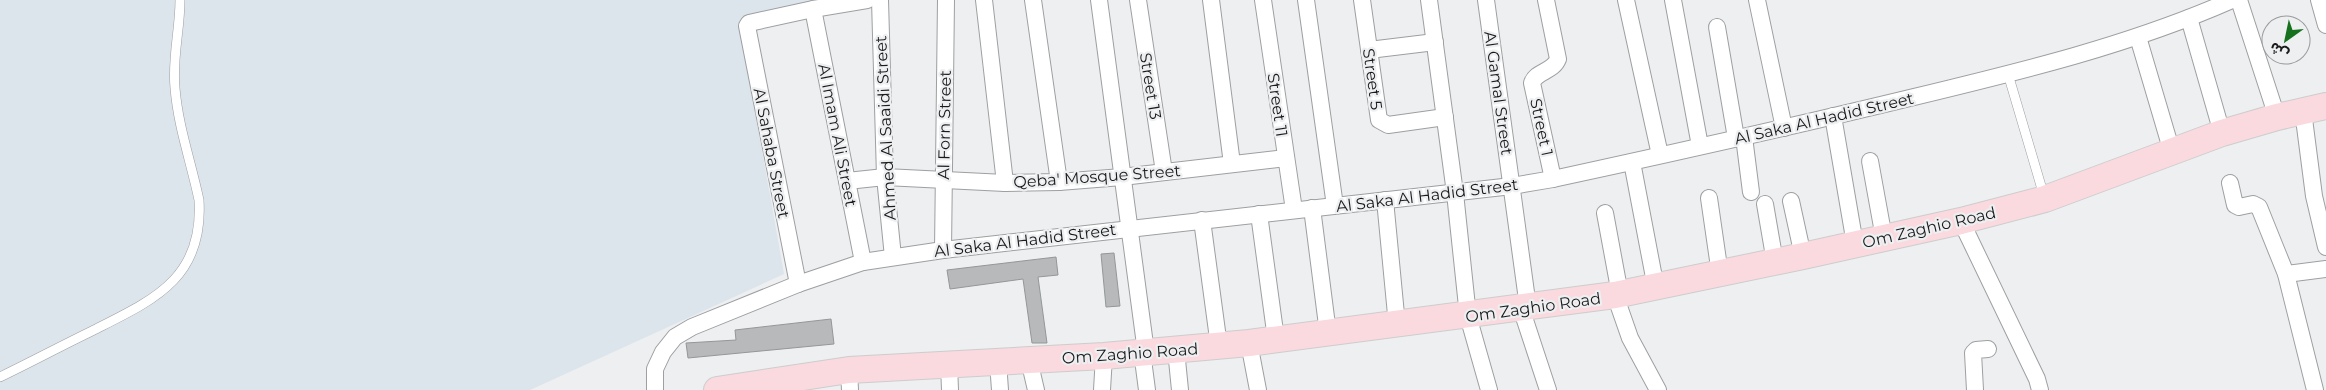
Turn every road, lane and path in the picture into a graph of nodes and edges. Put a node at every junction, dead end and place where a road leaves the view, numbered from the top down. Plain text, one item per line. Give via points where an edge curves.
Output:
1 (180, 0) edge
2 (867, 0) edge
3 (880, 0) edge
4 (946, 0) edge
5 (984, 0) edge
6 (1033, 0) edge
7 (1099, 0) edge
8 (1138, 0) edge
9 (1211, 0) edge
10 (1263, 0) edge
11 (1306, 0) edge
12 (1362, 0) edge
13 (1429, 0) edge
14 (1486, 0) edge
15 (1546, 0) edge
16 (1626, 0) edge
17 (1673, 0) edge
18 (1757, 0) edge
19 (2232, 0) edge
20 (2239, 0) edge
21 (2319, 0) edge
22 (2210, 4) edge
23 (813, 9) junction
24 (2189, 18) junction
25 (2326, 25) edge
26 (1717, 26) dead end
27 (2138, 37) junction
28 (1435, 42) junction
29 (1369, 50) junction
30 (2008, 74) junction
31 (2315, 108) edge
32 (1833, 116) junction
33 (1445, 117) junction
34 (2277, 117) junction
35 (1784, 128) junction
36 (2222, 133) junction
37 (1740, 137) junction
38 (1700, 146) junction
39 (2172, 152) junction
40 (1660, 156) junction
41 (1286, 158) junction
42 (1870, 161) dead end
43 (1632, 162) junction
44 (1232, 164) junction
45 (1164, 172) junction
46 (885, 177) junction
47 (1122, 177) junction
48 (1553, 179) junction
49 (944, 180) junction
50 (847, 181) junction
51 (1059, 182) junction
52 (1005, 183) junction
53 (2230, 183) dead end
54 (1512, 186) junction
55 (1751, 192) dead end
56 (1455, 193) junction
57 (1709, 198) dead end
58 (2044, 199) junction
59 (1385, 200) junction
60 (1791, 201) dead end
61 (1765, 204) dead end
62 (1336, 206) junction
63 (1312, 208) junction
64 (1294, 210) junction
65 (1605, 213) dead end
66 (1259, 214) junction
67 (1202, 220) junction
68 (1961, 221) junction
69 (1129, 228) junction
70 (1884, 238) junction
71 (1855, 244) junction
72 (2326, 248) edge
73 (943, 250) junction
74 (1803, 256) junction
75 (892, 257) junction
76 (863, 262) junction
77 (1776, 262) junction
78 (2326, 269) edge
79 (1720, 274) junction
80 (2286, 274) junction
81 (798, 284) junction
82 (1656, 288) junction
83 (1618, 295) junction
84 (1524, 308) junction
85 (1468, 316) junction
86 (1397, 325) junction
87 (1328, 333) junction
88 (1276, 339) junction
89 (1249, 343) junction
90 (1219, 346) junction
91 (1988, 349) dead end
92 (1176, 350) junction
93 (1144, 352) junction
94 (1104, 356) junction
95 (1029, 360) junction
96 (998, 362) junction
97 (949, 364) junction
98 (0, 377) edge
99 (850, 380) edge
100 (655, 390) edge
101 (717, 390) edge
102 (950, 390) edge
103 (1000, 390) edge
104 (1036, 390) edge
105 (1102, 390) edge
106 (1147, 390) edge
107 (1180, 390) edge
108 (1258, 390) edge
109 (1489, 390) edge
110 (1548, 390) edge
111 (1658, 390) edge
112 (1975, 390) edge
113 (2040, 390) edge
114 (2315, 390) edge

1 - 98 lane via 175,86 200,214 196,242 190,256 172,283 148,302
2 - 23 street
3 - 46 street, Ahmed Al Saaidi Street
4 - 49 street, Al Forn Street
5 - 52 street
6 - 51 street
7 - 47 street
8 - 45 street, Street 13
9 - 44 street
10 - 41 street, Street 11
11 - 62 street
12 - 29 street, Street 5
13 - 28 street
14 - 54 street, Al Gamal Street
15 - 48 street, Street 1 via 1558,60 1555,66 1538,75 1532,83
16 - 40 street
17 - 38 street
18 - 35 street
19 - 22 street, Al Saka Al Hadid Street
20 - 34 street
21 - 25 street
22 - 24 street, Al Saka Al Hadid Street
23 - 50 street, Al Imam Ali Street
23 - 81 street, Al Sahaba Street via 749,24 747,28
24 - 27 street, Al Saka Al Hadid Street
24 - 36 street
26 - 37 street
27 - 30 street, Al Saka Al Hadid Street
27 - 39 street
28 - 29 street
28 - 33 street
29 - 33 street, Street 5 via 1378,115 1383,124
30 - 32 street, Al Saka Al Hadid Street
30 - 58 lane
31 - 34 main road, Om Zaghio Road
31 - 72 street via 2314,196
32 - 35 street, Al Saka Al Hadid Street
32 - 71 street
33 - 56 street
34 - 36 main road, Om Zaghio Road
35 - 37 street, Al Saka Al Hadid Street
36 - 39 main road, Om Zaghio Road
37 - 38 street, Al Saka Al Hadid Street
37 - 55 street
38 - 40 street, Al Saka Al Hadid Street
39 - 58 main road, Om Zaghio Road
40 - 43 street, Al Saka Al Hadid Street
41 - 44 street, Qeba' Mosque Street
41 - 64 street, Street 11
42 - 70 street
43 - 48 street, Al Saka Al Hadid Street
43 - 82 street
44 - 45 street, Qeba' Mosque Street
45 - 47 street, Qeba' Mosque Street
46 - 49 street, Qeba' Mosque Street
46 - 50 street, Qeba' Mosque Street
46 - 75 street, Ahmed Al Saaidi Street
47 - 51 street, Qeba' Mosque Street
47 - 69 street
48 - 54 street, Al Saka Al Hadid Street
49 - 52 street, Qeba' Mosque Street
49 - 73 street, Al Forn Street
50 - 76 street, Al Imam Ali Street
51 - 52 street, Qeba' Mosque Street
53 - 80 street via 2235,205 2259,207
54 - 56 street, Al Saka Al Hadid Street
54 - 84 street, Al Gamal Street
56 - 59 street, Al Saka Al Hadid Street
56 - 85 street
57 - 79 street
58 - 68 main road, Om Zaghio Road
59 - 62 street, Al Saka Al Hadid Street
59 - 86 street
60 - 74 street
61 - 77 street
62 - 63 street, Al Saka Al Hadid Street
63 - 64 street, Al Saka Al Hadid Street
63 - 87 street
64 - 66 street, Al Saka Al Hadid Street
65 - 83 street
66 - 67 street, Al Saka Al Hadid Street
66 - 88 street
67 - 69 street, Al Saka Al Hadid Street
67 - 90 street
68 - 70 main road, Om Zaghio Road
68 - 113 street
69 - 73 street, Al Saka Al Hadid Street
69 - 93 street
70 - 71 main road, Om Zaghio Road
71 - 74 main road, Om Zaghio Road
73 - 75 street, Al Saka Al Hadid Street
74 - 77 main road, Om Zaghio Road
75 - 76 street, Al Saka Al Hadid Street
76 - 81 street, Al Saka Al Hadid Street
77 - 79 main road, Om Zaghio Road
78 - 80 street
79 - 82 main road, Om Zaghio Road
80 - 114 street
81 - 100 street, Al Saka Al Hadid Street via 675,337 655,369
82 - 83 main road, Om Zaghio Road
83 - 84 main road, Om Zaghio Road
83 - 111 street via 1630,338
84 - 85 main road, Om Zaghio Road
84 - 110 street
85 - 86 main road, Om Zaghio Road
85 - 109 street
86 - 87 main road, Om Zaghio Road
87 - 88 main road, Om Zaghio Road
88 - 89 main road, Om Zaghio Road
89 - 90 main road, Om Zaghio Road
89 - 108 street
90 - 92 main road, Om Zaghio Road
91 - 112 street via 1973,353
92 - 93 main road, Om Zaghio Road
92 - 107 street
93 - 94 main road, Om Zaghio Road
93 - 106 street
94 - 95 main road, Om Zaghio Road
94 - 105 street
95 - 96 main road, Om Zaghio Road
95 - 104 street
96 - 97 main road, Om Zaghio Road
96 - 103 street
97 - 99 main road, Om Zaghio Road
97 - 102 street
99 - 101 main road, Om Zaghio Road

